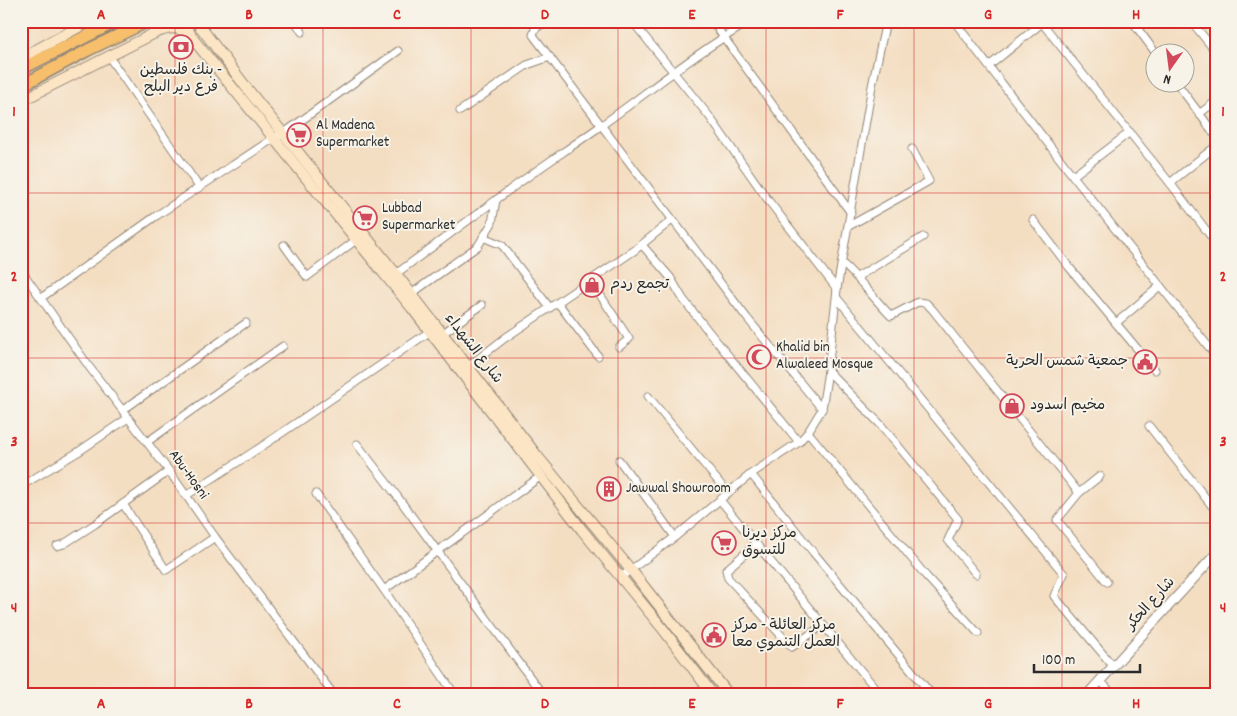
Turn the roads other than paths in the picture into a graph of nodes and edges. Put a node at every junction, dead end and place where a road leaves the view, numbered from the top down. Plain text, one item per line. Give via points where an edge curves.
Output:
1 (90, 21) edge
2 (117, 21) edge
3 (148, 21) edge
4 (182, 21) edge
5 (196, 21) edge
6 (203, 21) edge
7 (294, 21) edge
8 (546, 21) edge
9 (632, 21) edge
10 (712, 21) edge
11 (752, 21) edge
12 (886, 21) edge
13 (954, 21) edge
14 (1132, 21) edge
15 (1191, 21) edge
16 (302, 32) dead end
17 (205, 33) junction
18 (724, 37) junction
19 (193, 39) junction
20 (1148, 42) edge
21 (398, 51) dead end
22 (1216, 52) edge
23 (110, 57) junction
24 (21, 58) edge
25 (550, 58) junction
26 (989, 66) junction
27 (21, 69) edge
28 (673, 72) junction
29 (21, 86) edge
30 (1183, 92) edge
31 (21, 101) edge
32 (1216, 102) edge
33 (460, 111) dead end
34 (1199, 114) junction
35 (601, 126) junction
36 (1130, 132) junction
37 (279, 136) junction
38 (1216, 136) edge
39 (1216, 146) edge
40 (912, 149) dead end
41 (1073, 176) junction
42 (1170, 183) junction
43 (199, 187) junction
44 (496, 200) junction
45 (851, 213) junction
46 (672, 220) junction
47 (1033, 220) dead end
48 (849, 226) junction
49 (483, 237) junction
50 (923, 237) dead end
51 (356, 240) junction
52 (1216, 243) edge
53 (284, 245) dead end
54 (642, 245) junction
55 (842, 263) junction
56 (21, 270) edge
57 (857, 276) junction
58 (392, 277) junction
59 (591, 281) junction
60 (1160, 286) junction
61 (837, 289) junction
62 (411, 294) junction
63 (41, 298) junction
64 (837, 298) junction
65 (558, 303) junction
66 (482, 305) dead end
67 (550, 308) junction
68 (246, 323) dead end
69 (1116, 323) junction
70 (429, 332) junction
71 (442, 334) junction
72 (283, 346) dead end
73 (618, 347) dead end
74 (598, 356) dead end
75 (1216, 356) edge
76 (464, 369) junction
77 (1155, 370) dead end
78 (828, 371) junction
79 (648, 396) dead end
80 (822, 409) junction
81 (123, 410) junction
82 (128, 418) junction
83 (1149, 426) dead end
84 (808, 432) junction
85 (147, 442) junction
86 (799, 442) junction
87 (357, 444) dead end
88 (619, 460) dead end
89 (169, 471) junction
90 (751, 474) junction
91 (541, 476) junction
92 (1100, 476) dead end
93 (21, 486) edge
94 (727, 492) junction
95 (1079, 493) junction
96 (316, 494) dead end
97 (187, 495) junction
98 (720, 500) junction
99 (123, 504) junction
100 (1216, 511) edge
101 (215, 537) junction
102 (675, 537) junction
103 (756, 544) junction
104 (57, 546) dead end
105 (437, 552) junction
106 (1216, 554) edge
107 (631, 570) junction
108 (976, 574) dead end
109 (621, 577) junction
110 (1107, 582) dead end
111 (384, 590) junction
112 (823, 625) junction
113 (978, 633) dead end
114 (1113, 666) junction
115 (1100, 680) junction
116 (334, 695) edge
117 (455, 695) edge
118 (542, 695) edge
119 (713, 695) edge
120 (729, 695) edge
121 (881, 695) edge
122 (932, 695) edge
123 (1087, 695) edge
124 (1113, 695) edge

1 - 24 main road
2 - 27 highway
3 - 29 highway
4 - 19 main road, شارع الشهداء
5 - 17 main road, شارع الشهداء
6 - 17 main road
7 - 16 street
8 - 25 street via 535,29 533,35
9 - 28 street
10 - 18 street
11 - 18 street
12 - 45 street
13 - 26 street
14 - 20 street
15 - 22 street
17 - 37 main road, شارع الشهداء
18 - 28 street
18 - 45 street
19 - 23 main road via 183,30 169,28
19 - 37 main road, شارع الشهداء
21 - 37 street
23 - 31 main road
23 - 43 street
25 - 33 street via 527,65
25 - 35 street
26 - 36 street via 1042,23
26 - 41 street
28 - 35 street
28 - 61 street
30 - 34 street
32 - 34 street
34 - 38 street
35 - 44 street
35 - 46 street
36 - 41 street
36 - 42 street
37 - 43 street
37 - 51 main road, شارع الشهداء
37 - 58 main road, شارع الشهداء
39 - 42 street
40 - 48 street via 929,181
41 - 60 street
42 - 52 street
43 - 63 street
44 - 49 street via 492,223
44 - 58 street
45 - 48 street
46 - 54 street
46 - 80 street
47 - 69 street
48 - 55 street
49 - 62 street via 478,246
49 - 67 street via 502,245
50 - 57 street
51 - 53 street via 307,277
51 - 58 main road, شارع الشهداء
54 - 59 street
54 - 86 street
55 - 57 street
55 - 61 street
56 - 63 street, Abu-Hosni
57 - 95 street via 890,316 918,302 926,303
58 - 62 main road, شارع الشهداء
58 - 70 main road, شارع الشهداء
59 - 65 street
59 - 73 street via 629,339
60 - 69 street
60 - 75 street
61 - 64 street
62 - 71 main road, شارع الشهداء
63 - 81 street, Abu-Hosni
64 - 78 street
64 - 114 street via 1064,574 1054,596
65 - 67 street
65 - 74 street
66 - 71 street
67 - 76 street
68 - 81 street
69 - 77 street
70 - 76 main road, شارع الشهداء
70 - 97 street
71 - 76 main road, شارع الشهداء
72 - 85 street
76 - 91 main road, شارع الشهداء
76 - 107 main road, شارع الشهداء
78 - 80 street
78 - 108 street via 881,425 958,519 948,540
79 - 94 street
80 - 84 street
81 - 82 street, Abu-Hosni
82 - 85 street, Abu-Hosni
82 - 93 street
83 - 100 street
84 - 86 street
84 - 113 street via 926,576
85 - 89 street, Abu-Hosni
86 - 90 street
87 - 105 street
88 - 102 street
89 - 97 street, Abu-Hosni
89 - 99 street
90 - 94 street
90 - 122 street
91 - 105 street
91 - 109 main road, شارع الشهداء
92 - 95 street
94 - 98 street
95 - 110 street via 1056,520
96 - 111 street
97 - 101 street, Abu-Hosni
98 - 102 street
98 - 103 street
99 - 101 street via 166,570
99 - 104 street
101 - 116 street, Abu-Hosni
102 - 107 street
103 - 112 street
103 - 112 street via 726,570 728,578 792,647
105 - 111 street
105 - 118 street
106 - 114 street, شارع الحكر
107 - 109 street
107 - 120 main road, شارع الشهداء
109 - 119 main road, شارع الشهداء
111 - 117 street
112 - 121 street
114 - 115 street, شارع الحكر
115 - 123 street, شارع الحكر
115 - 124 street

